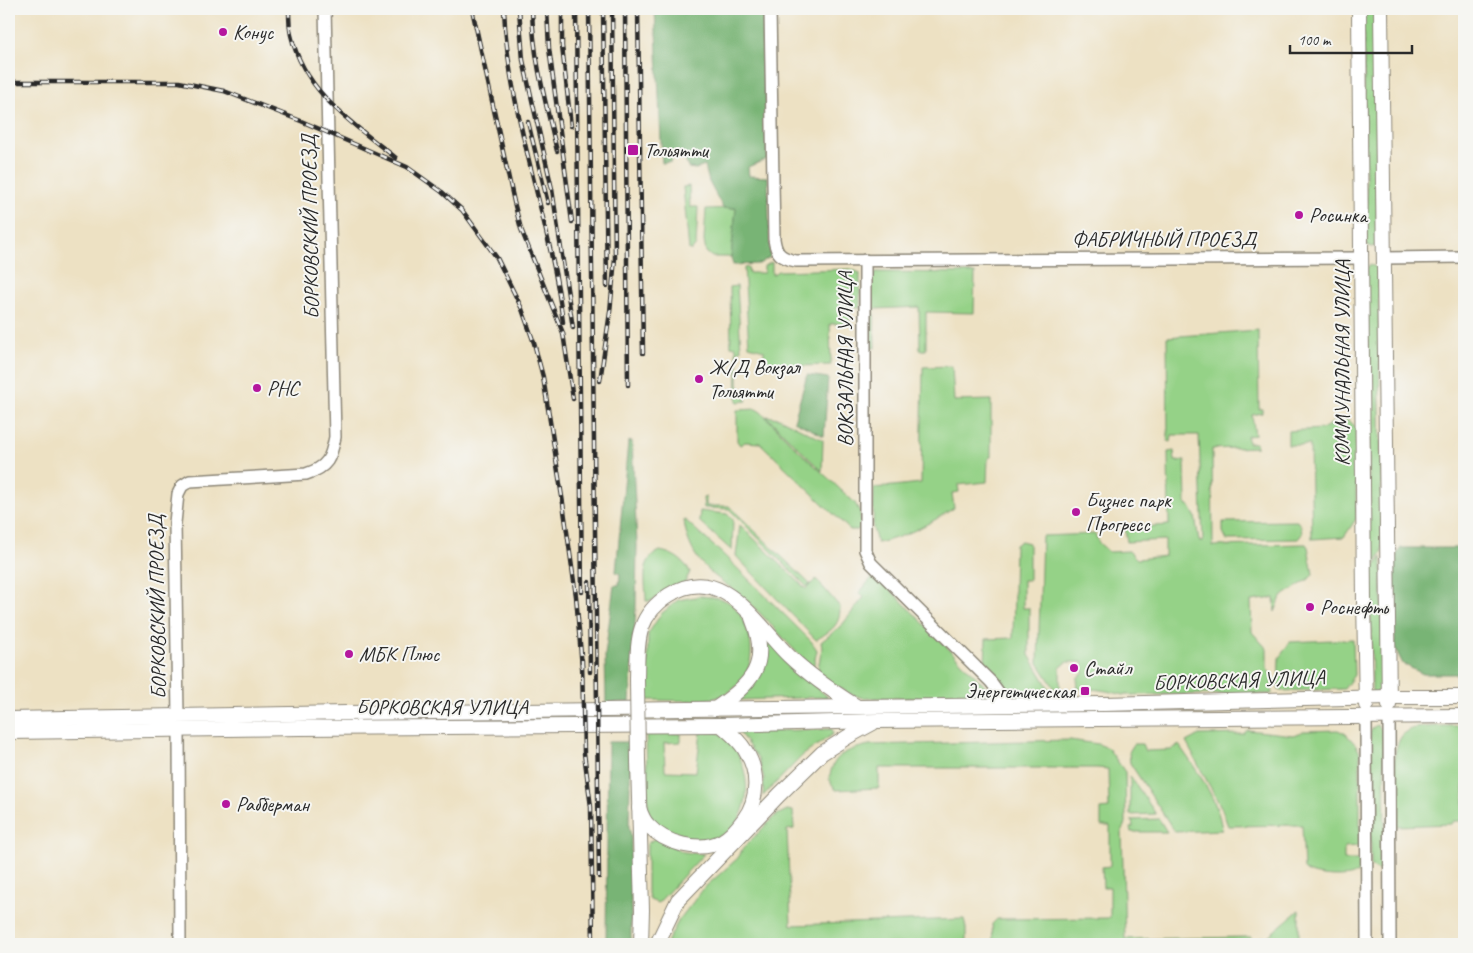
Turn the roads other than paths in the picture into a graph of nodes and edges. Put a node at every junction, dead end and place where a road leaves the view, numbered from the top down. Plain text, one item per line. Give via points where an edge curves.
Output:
1 (325, 9) edge
2 (770, 9) edge
3 (1359, 9) edge
4 (1381, 9) edge
5 (1464, 257) edge
6 (1361, 258) junction
7 (1384, 258) junction
8 (865, 260) junction
9 (749, 610) junction
10 (1464, 696) edge
11 (1366, 697) junction
12 (1389, 697) junction
13 (1008, 705) junction
14 (857, 706) junction
15 (715, 709) junction
16 (1366, 716) junction
17 (1389, 716) junction
18 (1464, 716) edge
19 (9, 719) edge
20 (876, 721) junction
21 (179, 723) junction
22 (721, 725) junction
23 (9, 732) edge
24 (639, 808) junction
25 (658, 834) junction
26 (640, 841) junction
27 (642, 910) junction
28 (669, 918) junction
29 (180, 944) edge
30 (641, 944) edge
31 (657, 944) edge
32 (1367, 944) edge
33 (1390, 944) edge

1 - 21 street, БОРКОВСКИЙ ПРОЕЗД via 335,437 327,463 318,470 306,474 190,481 180,489 175,507
2 - 8 street, ВОКЗАЛЬНАЯ УЛИЦА via 776,249 779,255 796,261
3 - 6 main road, КОММУНАЛЬНАЯ УЛИЦА
4 - 7 main road, КОММУНАЛЬНАЯ УЛИЦА
5 - 7 street, ФАБРИЧНЫЙ ПРОЕЗД
6 - 7 main road, ФАБРИЧНЫЙ ПРОЕЗД
6 - 8 street, ФАБРИЧНЫЙ ПРОЕЗД
6 - 11 main road, КОММУНАЛЬНАЯ УЛИЦА
7 - 12 main road, КОММУНАЛЬНАЯ УЛИЦА
8 - 13 street, ВОКЗАЛЬНАЯ УЛИЦА via 865,550 871,563 992,682
9 - 14 main road via 789,655 830,690
9 - 15 main road via 760,643 755,671 748,684
9 - 24 main road, bridge via 728,594 699,586 674,592 649,611 641,625 637,679
10 - 12 main road, БОРКОВСКАЯ УЛИЦА
11 - 12 main road, БОРКОВСКАЯ УЛИЦА
11 - 13 main road, БОРКОВСКАЯ УЛИЦА
11 - 16 main road, КОММУНАЛЬНАЯ УЛИЦА
12 - 17 main road, КОММУНАЛЬНАЯ УЛИЦА
13 - 14 main road, БОРКОВСКАЯ УЛИЦА
14 - 15 main road, БОРКОВСКАЯ УЛИЦА
15 - 21 main road, БОРКОВСКАЯ УЛИЦА via 346,712
16 - 17 main road, БОРКОВСКАЯ УЛИЦА
16 - 20 main road, БОРКОВСКАЯ УЛИЦА
16 - 32 street
17 - 18 main road, БОРКОВСКАЯ УЛИЦА
17 - 33 street
19 - 21 main road, БОРКОВСКАЯ УЛИЦА
20 - 22 main road, БОРКОВСКАЯ УЛИЦА
20 - 28 main road, БОРКОВСКАЯ УЛИЦА via 822,753 805,769 689,887
21 - 22 main road, БОРКОВСКАЯ УЛИЦА
21 - 23 main road, БОРКОВСКАЯ УЛИЦА
21 - 29 street, БОРКОВСКИЙ ПРОЕЗД
22 - 25 main road via 746,751 752,765 756,790 747,816 724,840 708,846 686,845
24 - 25 main road via 643,819
24 - 26 main road
25 - 26 main road via 648,832
26 - 27 main road
27 - 28 main road via 651,922
27 - 30 main road
28 - 31 main road, БОРКОВСКАЯ УЛИЦА

